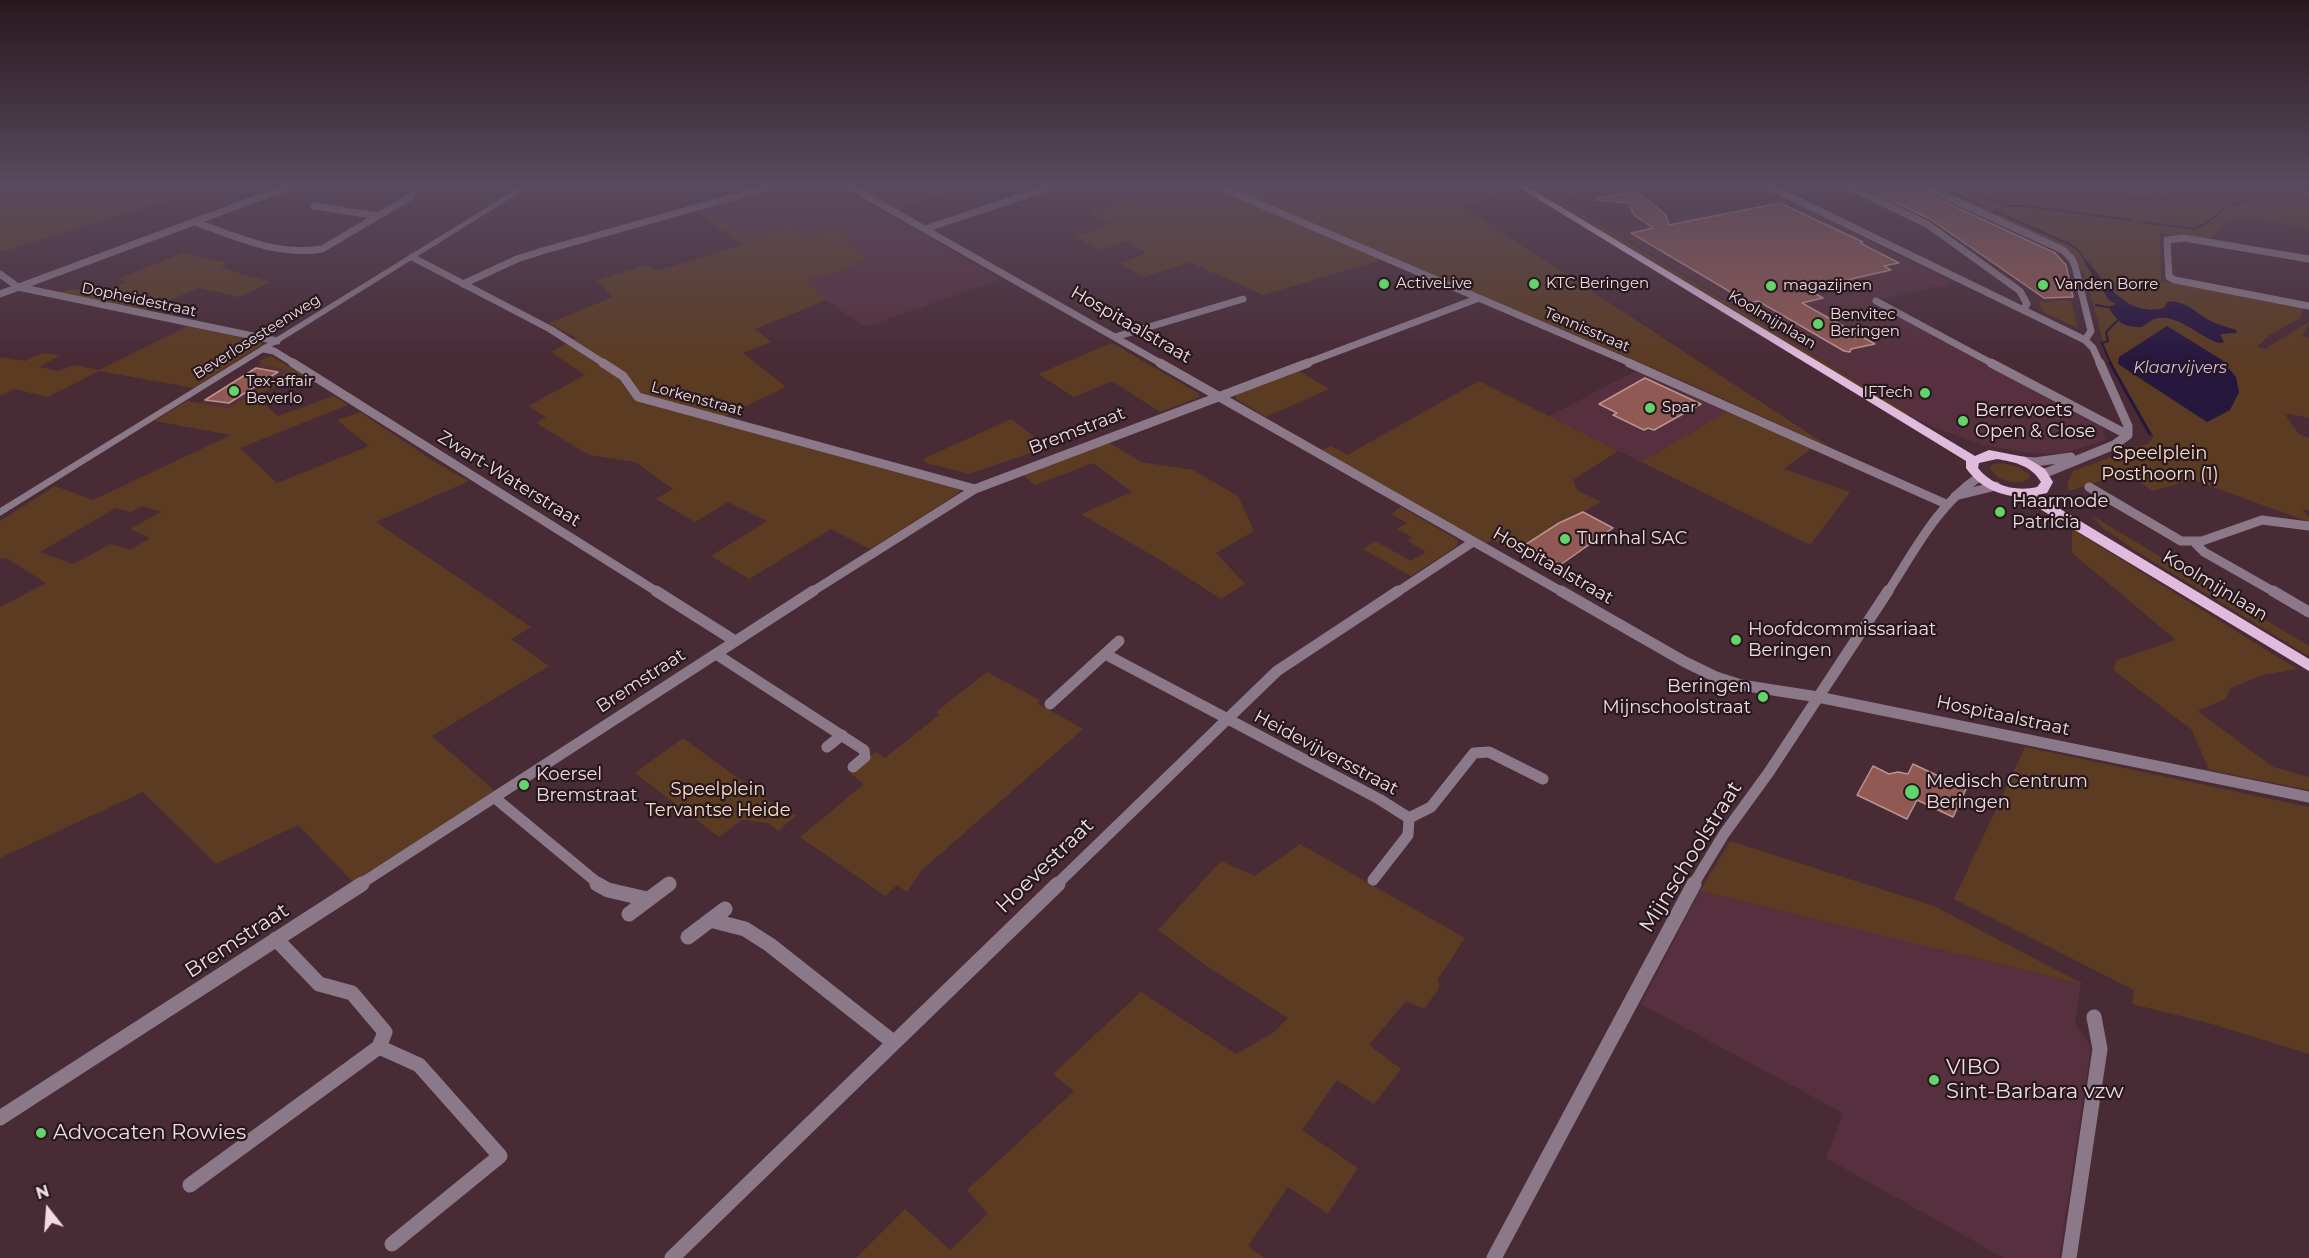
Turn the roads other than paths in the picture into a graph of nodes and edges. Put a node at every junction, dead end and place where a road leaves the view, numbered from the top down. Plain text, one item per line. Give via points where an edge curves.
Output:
1 (136, 244) edge
2 (263, 244) edge
3 (331, 244) edge
4 (433, 244) edge
5 (569, 244) edge
6 (951, 244) edge
7 (1352, 244) edge
8 (1616, 244) edge
9 (1887, 244) edge
10 (1955, 244) edge
11 (2049, 244) edge
12 (2167, 244) edge
13 (2218, 244) edge
14 (312, 252) junction
15 (412, 257) junction
16 (2309, 259) edge
17 (310, 262) dead end
18 (0, 274) edge
19 (463, 284) junction
20 (18, 287) junction
21 (0, 294) edge
22 (1479, 298) junction
23 (1243, 299) dead end
24 (1876, 301) dead end
25 (2309, 306) edge
26 (2023, 310) junction
27 (1115, 337) junction
28 (2085, 340) junction
29 (277, 341) junction
30 (264, 349) junction
31 (1220, 396) junction
32 (1916, 426) junction
33 (2128, 435) junction
34 (1996, 455) junction
35 (2084, 455) junction
36 (1974, 460) junction
37 (2022, 461) junction
38 (2043, 474) junction
39 (1979, 477) junction
40 (1996, 486) junction
41 (2089, 487) dead end
42 (975, 489) junction
43 (2042, 490) junction
44 (2022, 492) junction
45 (1951, 500) junction
46 (0, 513) edge
47 (2309, 526) edge
48 (2100, 538) junction
49 (1473, 542) junction
50 (2195, 543) junction
51 (2309, 612) edge
52 (735, 641) junction
53 (1119, 641) dead end
54 (716, 654) junction
55 (1104, 654) junction
56 (2309, 666) edge
57 (1818, 697) junction
58 (1050, 704) dead end
59 (1227, 719) junction
60 (842, 735) junction
61 (827, 747) dead end
62 (853, 767) dead end
63 (1543, 779) dead end
64 (2309, 797) edge
65 (495, 798) junction
66 (1409, 818) junction
67 (1373, 880) dead end
68 (669, 884) dead end
69 (647, 899) junction
70 (725, 909) dead end
71 (629, 914) dead end
72 (710, 920) junction
73 (688, 937) dead end
74 (276, 939) junction
75 (2094, 1017) dead end
76 (893, 1042) junction
77 (379, 1047) junction
78 (0, 1118) edge
79 (190, 1185) dead end
80 (392, 1244) dead end
81 (672, 1258) edge
82 (1494, 1258) edge
83 (2069, 1258) edge

1 - 20 street
2 - 14 street via 292,252
3 - 14 street
4 - 15 street, Beverlosesteenweg
5 - 19 street via 533,254
6 - 27 street, Hospitaalstraat
7 - 22 street, Tennisstraat
8 - 32 main road, Koolmijnlaan
9 - 26 street
10 - 26 street via 2016,287 2027,304
11 - 28 street via 2063,250 2075,266 2091,331
12 - 25 street via 2169,277 2175,280
13 - 16 street
14 - 17 street
15 - 19 street, Lorkenstraat
15 - 29 street, Beverlosesteenweg
18 - 20 street, Dopheidestraat
19 - 42 street, Lorkenstraat via 550,329 614,370 638,397
20 - 21 street
20 - 29 street, Dopheidestraat
22 - 31 street, Bremstraat
22 - 45 street, Tennisstraat
23 - 27 street
24 - 33 street
26 - 28 street
27 - 31 street, Hospitaalstraat
28 - 33 street via 2093,348 2128,426
29 - 30 street, Beverlosesteenweg
30 - 46 street, Beverlosesteenweg
30 - 52 street, Zwart-Waterstraat via 274,351
31 - 42 street, Bremstraat
31 - 49 street, Hospitaalstraat
32 - 34 main road, Koolmijnlaan via 1977,452
32 - 36 main road, Koolmijnlaan
33 - 35 street, Koolmijnlaan via 2120,443
34 - 36 main road, Koolmijnlaan
34 - 37 main road, Koolmijnlaan
35 - 37 street, Koolmijnlaan
35 - 38 street, Koolmijnlaan
36 - 39 main road via 1972,468
37 - 38 main road, Koolmijnlaan
38 - 43 main road via 2047,482
39 - 40 main road, Koolmijnlaan
39 - 45 street, Mijnschoolstraat
40 - 44 main road, Koolmijnlaan
40 - 45 street
41 - 50 street via 2181,541
42 - 52 street, Bremstraat
43 - 44 main road, Koolmijnlaan
43 - 48 main road, Koolmijnlaan
44 - 48 main road, Koolmijnlaan
45 - 57 street, Mijnschoolstraat
47 - 50 street via 2265,520
48 - 56 main road, Koolmijnlaan
49 - 57 street, Hospitaalstraat via 1716,677 1741,685
49 - 59 street, Hoevestraat via 1277,671
50 - 51 street via 2204,552
52 - 54 street, Bremstraat
53 - 55 street
54 - 60 street
54 - 65 street, Bremstraat
55 - 58 street
55 - 59 street
57 - 64 street, Hospitaalstraat
57 - 82 street, Mijnschoolstraat via 1688,894
59 - 66 street, Heidevijversstraat
59 - 76 street, Hoevestraat
60 - 61 street
60 - 62 street via 864,750 865,757
63 - 66 street, Heidevijversstraat via 1489,752 1474,753 1431,807
65 - 69 street via 596,883 608,890
65 - 74 street, Bremstraat
66 - 67 street, Heidevijversstraat via 1408,835
68 - 69 street
69 - 71 street
70 - 72 street
72 - 73 street
72 - 76 street via 745,929 770,945
74 - 77 street via 319,984 352,993 385,1032
74 - 78 street, Bremstraat
75 - 83 street via 2100,1048
76 - 81 street, Hoevestraat
77 - 79 street
77 - 80 street via 419,1065 500,1156

